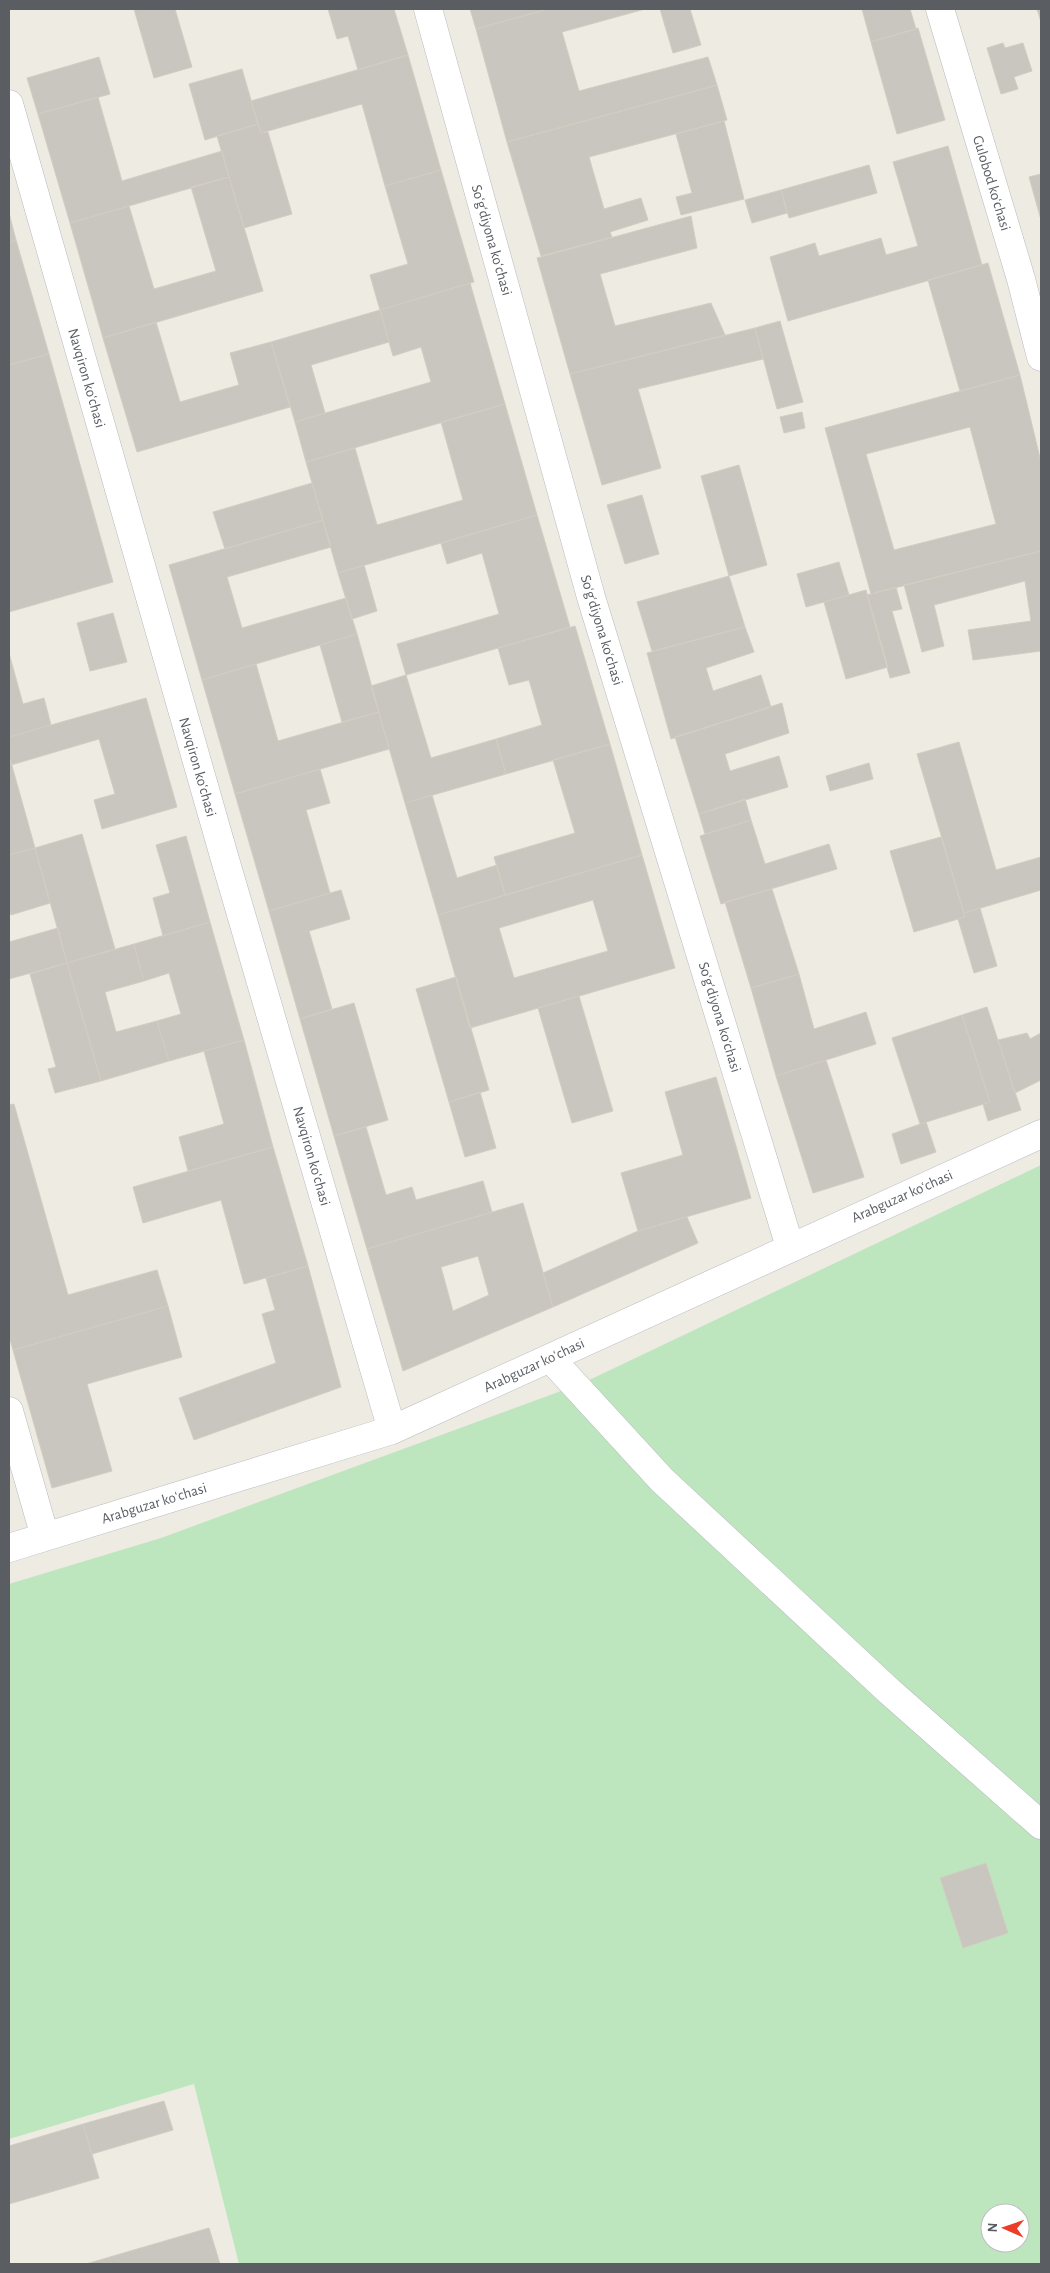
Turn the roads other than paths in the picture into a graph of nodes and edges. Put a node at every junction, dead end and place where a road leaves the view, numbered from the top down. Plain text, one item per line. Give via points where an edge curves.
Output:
1 (428, 9) edge
2 (940, 9) edge
3 (9, 104) edge
4 (1041, 357) edge
5 (1041, 1134) edge
6 (790, 1247) junction
7 (550, 1358) junction
8 (9, 1411) edge
9 (392, 1430) junction
10 (45, 1537) junction
11 (9, 1548) edge
12 (1041, 1825) edge

1 - 6 street, Soʻgʻdiyona koʻchasi via 591,598
2 - 4 street, Gulobod koʻchasi
3 - 9 street, Navqiron koʻchasi
5 - 6 street, Arabguzar koʻchasi
6 - 7 street, Arabguzar koʻchasi
7 - 9 street, Arabguzar koʻchasi
7 - 12 street via 662,1480 889,1691
8 - 10 street
9 - 10 street, Arabguzar koʻchasi
10 - 11 street, Arabguzar koʻchasi

